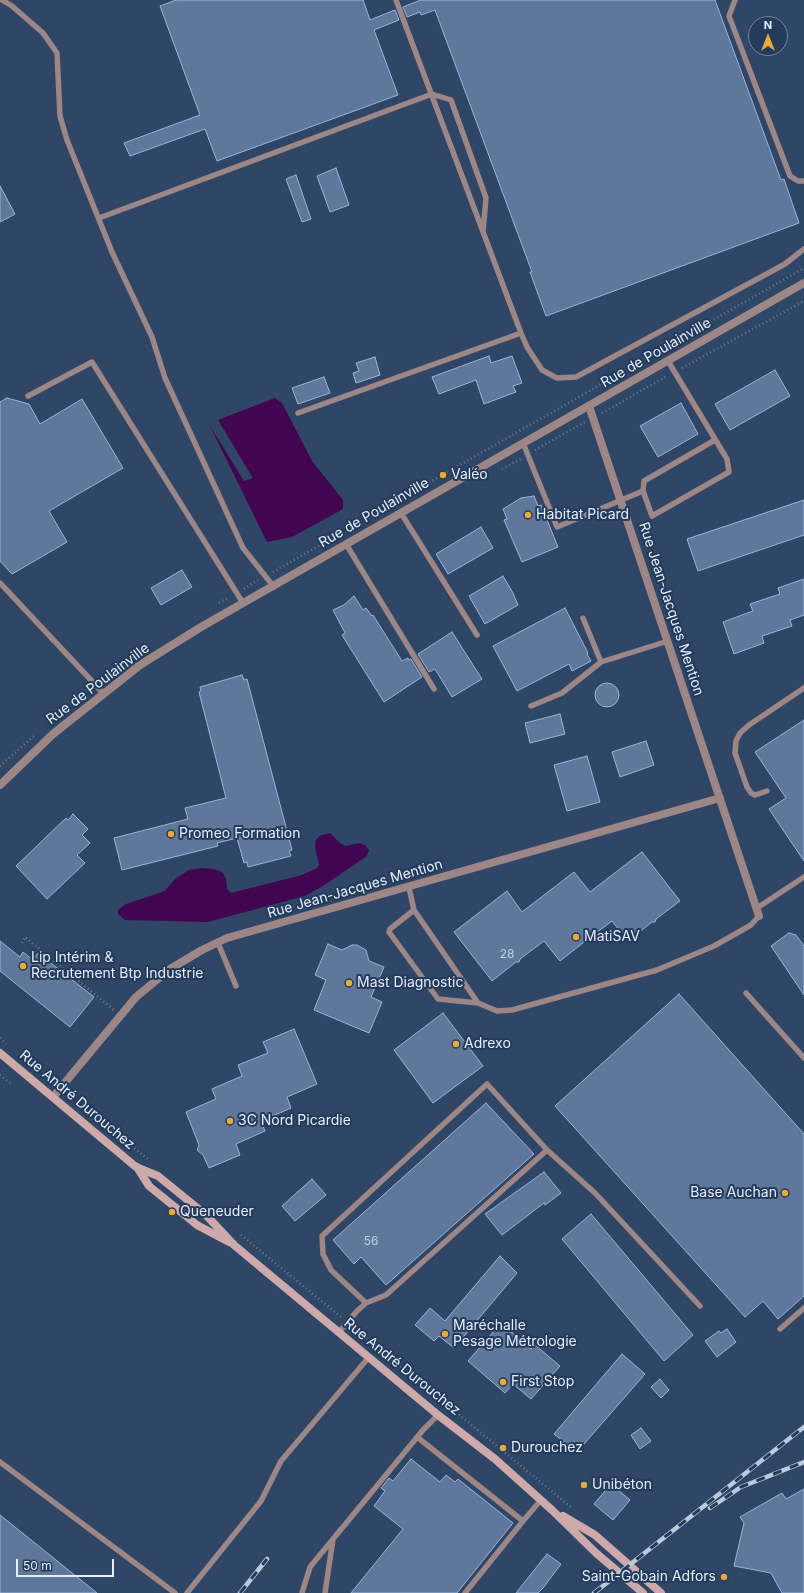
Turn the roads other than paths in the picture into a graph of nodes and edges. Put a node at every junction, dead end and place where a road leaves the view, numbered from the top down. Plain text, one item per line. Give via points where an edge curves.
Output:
1 (2, 0) edge
2 (396, 0) edge
3 (734, 0) edge
4 (432, 94) junction
5 (804, 181) edge
6 (99, 218) junction
7 (483, 232) junction
8 (804, 249) edge
9 (804, 283) edge
10 (521, 333) junction
11 (668, 361) junction
12 (28, 396) dead end
13 (589, 406) junction
14 (298, 412) dead end
15 (715, 440) junction
16 (524, 443) junction
17 (643, 491) junction
18 (621, 500) junction
19 (401, 513) junction
20 (346, 544) junction
21 (0, 583) edge
22 (274, 587) junction
23 (243, 603) junction
24 (583, 618) dead end
25 (477, 635) dead end
26 (668, 642) junction
27 (601, 662) junction
28 (804, 688) edge
29 (434, 689) dead end
30 (104, 694) junction
31 (531, 706) dead end
32 (0, 784) edge
33 (767, 791) dead end
34 (720, 798) junction
35 (804, 877) edge
36 (409, 888) junction
37 (757, 908) junction
38 (414, 910) junction
39 (760, 916) joint
40 (218, 943) junction
41 (236, 986) dead end
42 (746, 993) dead end
43 (478, 1002) junction
44 (0, 1053) edge
45 (804, 1058) edge
46 (53, 1097) junction
47 (547, 1150) junction
48 (136, 1166) junction
49 (234, 1245) junction
50 (366, 1303) junction
51 (700, 1306) dead end
52 (804, 1308) edge
53 (780, 1329) dead end
54 (339, 1332) junction
55 (369, 1357) junction
56 (438, 1415) junction
57 (417, 1437) junction
58 (0, 1462) edge
59 (541, 1500) junction
60 (552, 1510) junction
61 (523, 1521) junction
62 (333, 1538) junction
63 (175, 1593) edge
64 (187, 1593) edge
65 (302, 1593) edge
66 (325, 1593) edge
67 (465, 1593) edge
68 (643, 1593) edge
69 (661, 1593) edge

1 - 6 lane via 42,33 57,53 60,116 67,140
2 - 4 lane
3 - 5 lane via 729,16 790,176 798,181
4 - 6 lane
4 - 7 lane
4 - 7 lane via 452,100 486,198
6 - 22 lane via 152,337 165,378 243,548
7 - 10 lane
8 - 10 lane via 785,264 576,377 558,378 542,370
9 - 11 street, Rue de Poulainville
10 - 14 lane
11 - 13 street, Rue de Poulainville
11 - 15 lane
12 - 23 lane via 92,362
13 - 16 street, Rue de Poulainville
13 - 18 street, Rue Jean-Jacques Mention
15 - 17 lane via 644,481
15 - 17 lane via 727,459 729,472 652,516
16 - 18 lane via 557,527
16 - 19 street, Rue de Poulainville
17 - 18 lane
18 - 26 street, Rue Jean-Jacques Mention
19 - 20 street, Rue de Poulainville
19 - 25 lane
20 - 22 street, Rue de Poulainville
20 - 29 lane
21 - 30 lane
22 - 23 street, Rue de Poulainville
23 - 30 street, Rue de Poulainville via 140,665
24 - 27 lane
26 - 27 lane
26 - 34 street, Rue Jean-Jacques Mention
27 - 31 lane via 562,693
28 - 33 lane via 740,733 736,741 735,753 747,787 755,795
30 - 32 street, Rue de Poulainville via 53,734
34 - 36 street, Rue Jean-Jacques Mention
34 - 37 street, Rue Jean-Jacques Mention
35 - 37 lane
36 - 38 lane
36 - 40 street, Rue Jean-Jacques Mention via 228,938
37 - 39 street, Rue Jean-Jacques Mention
38 - 43 lane
38 - 43 lane via 389,932 438,999
39 - 43 lane via 751,925 714,946 657,970 512,1010 496,1011
40 - 41 lane
40 - 46 street, Rue Jean-Jacques Mention via 170,969 136,997
42 - 45 lane
44 - 46 main road, Rue André Durouchez
46 - 48 main road, Rue André Durouchez
47 - 50 lane via 386,1295
47 - 50 lane via 487,1084 322,1236 323,1254 330,1270
47 - 51 lane via 596,1193
48 - 49 main road, Rue André Durouchez via 158,1176 201,1210
48 - 49 main road, Rue André Durouchez via 149,1186 197,1225
49 - 54 main road, Rue André Durouchez
50 - 54 lane
52 - 53 lane
54 - 55 main road, Rue André Durouchez
55 - 56 main road, Rue André Durouchez
55 - 64 lane via 281,1461 261,1501
56 - 57 lane
56 - 59 main road, Rue André Durouchez via 495,1459
57 - 61 lane
57 - 62 lane
58 - 63 lane
59 - 60 main road, Rue André Durouchez
59 - 61 lane
60 - 68 main road, Rue André Durouchez via 596,1553
60 - 69 main road, Rue André Durouchez via 596,1535
61 - 67 lane
62 - 65 lane via 310,1566
62 - 66 lane

